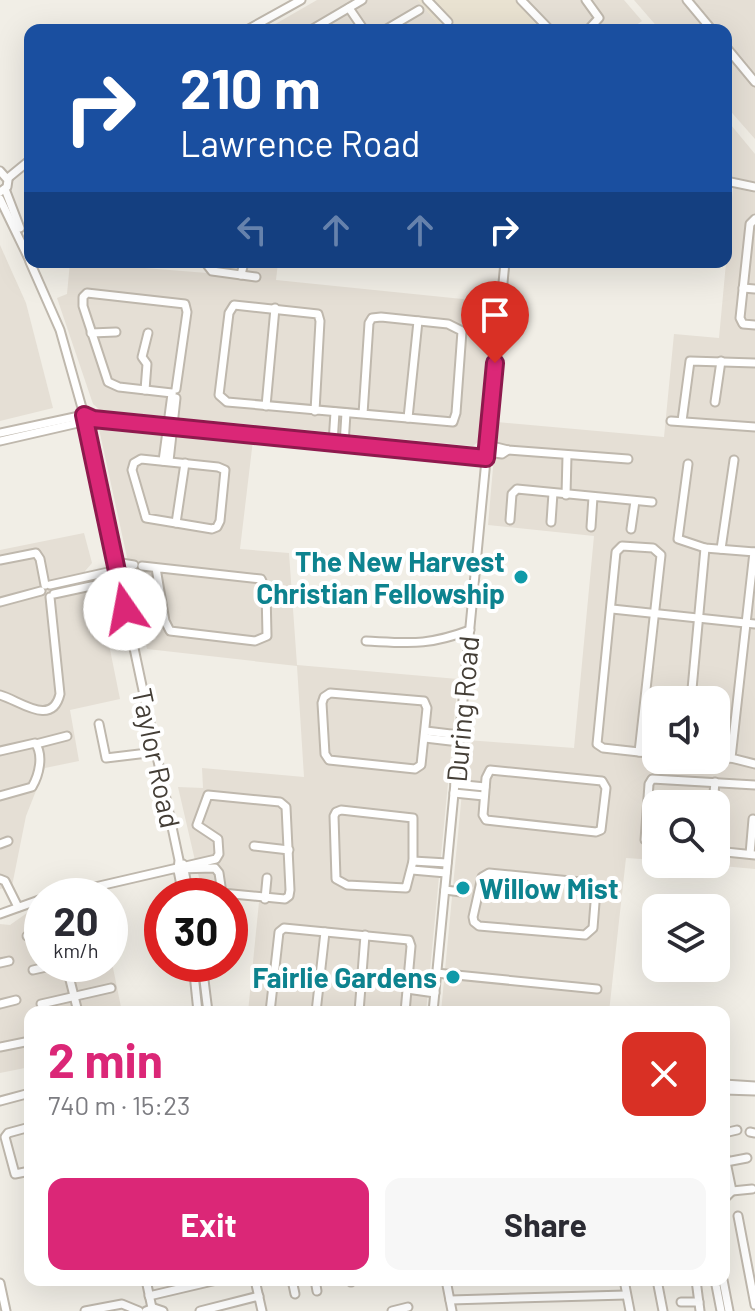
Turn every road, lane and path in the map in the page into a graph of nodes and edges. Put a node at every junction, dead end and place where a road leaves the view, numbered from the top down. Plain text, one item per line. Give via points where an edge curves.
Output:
1 (301, 0) edge
2 (427, 0) edge
3 (522, 0) edge
4 (586, 0) edge
5 (687, 0) edge
6 (356, 2) edge
7 (419, 10) dead end
8 (448, 22) dead end
9 (258, 24) edge
10 (321, 24) edge
11 (362, 24) edge
12 (395, 24) edge
13 (544, 24) edge
14 (594, 24) edge
15 (707, 24) edge
16 (732, 54) edge
17 (755, 82) edge
18 (24, 163) edge
19 (4, 173) edge
20 (732, 182) edge
21 (755, 187) edge
22 (2, 190) edge
23 (0, 199) edge
24 (0, 216) edge
25 (755, 219) edge
26 (24, 238) edge
27 (22, 244) junction
28 (24, 248) edge
29 (751, 250) edge
30 (35, 268) edge
31 (208, 268) edge
32 (243, 268) edge
33 (504, 268) edge
34 (241, 275) junction
35 (256, 277) dead end
36 (743, 288) junction
37 (755, 289) edge
38 (275, 308) junction
39 (418, 321) junction
40 (755, 325) edge
41 (116, 332) dead end
42 (91, 333) junction
43 (148, 333) dead end
44 (721, 361) junction
45 (755, 363) edge
46 (145, 390) junction
47 (174, 393) junction
48 (715, 402) dead end
49 (266, 406) junction
50 (315, 411) junction
51 (335, 412) junction
52 (346, 413) junction
53 (363, 414) junction
54 (408, 418) junction
55 (88, 419) junction
56 (671, 421) dead end
57 (682, 421) junction
58 (755, 427) edge
59 (169, 428) junction
60 (0, 433) edge
61 (0, 441) edge
62 (333, 443) junction
63 (344, 445) junction
64 (487, 452) junction
65 (567, 456) junction
66 (628, 459) dead end
67 (734, 460) dead end
68 (166, 461) junction
69 (185, 463) junction
70 (688, 464) dead end
71 (553, 493) junction
72 (566, 495) junction
73 (593, 497) junction
74 (635, 501) junction
75 (652, 502) dead end
76 (510, 520) dead end
77 (551, 522) dead end
78 (176, 523) junction
79 (591, 527) dead end
80 (631, 529) dead end
81 (705, 548) junction
82 (721, 549) junction
83 (754, 552) edge
84 (0, 560) edge
85 (116, 566) junction
86 (156, 568) junction
87 (119, 580) junction
88 (48, 591) junction
89 (0, 602) edge
90 (612, 609) junction
91 (653, 613) junction
92 (699, 618) junction
93 (745, 623) junction
94 (755, 624) edge
95 (470, 630) junction
96 (366, 641) dead end
97 (692, 686) edge
98 (0, 695) edge
99 (99, 724) dead end
100 (425, 734) junction
101 (67, 736) dead end
102 (459, 739) junction
103 (36, 744) junction
104 (0, 751) edge
105 (156, 752) junction
106 (639, 752) junction
107 (642, 752) edge
108 (731, 758) joint
109 (755, 764) edge
110 (715, 782) junction
111 (755, 785) edge
112 (454, 788) junction
113 (649, 790) edge
114 (714, 790) edge
115 (485, 791) junction
116 (0, 796) edge
117 (753, 819) edge
118 (254, 846) dead end
119 (289, 850) junction
120 (730, 852) edge
121 (752, 854) edge
122 (413, 861) junction
123 (447, 863) junction
124 (179, 866) junction
125 (412, 870) junction
126 (446, 873) junction
127 (182, 878) edge
128 (267, 878) dead end
129 (0, 879) edge
130 (128, 879) edge
131 (445, 890) junction
132 (478, 894) junction
133 (11, 896) junction
134 (0, 898) edge
135 (265, 899) junction
136 (24, 905) edge
137 (18, 907) junction
138 (0, 914) edge
139 (325, 932) junction
140 (365, 935) junction
141 (9, 961) dead end
142 (0, 963) edge
143 (436, 973) junction
144 (69, 982) edge
145 (195, 982) edge
146 (204, 982) edge
147 (408, 985) junction
148 (111, 988) dead end
149 (435, 988) junction
150 (597, 989) dead end
151 (74, 996) junction
152 (16, 1000) dead end
153 (0, 1004) edge
154 (41, 1004) dead end
155 (76, 1006) edge
156 (197, 1006) edge
157 (207, 1006) edge
158 (271, 1006) edge
159 (317, 1006) edge
160 (359, 1006) edge
161 (406, 1006) edge
162 (434, 1006) edge
163 (24, 1042) edge
164 (0, 1047) edge
165 (730, 1085) edge
166 (755, 1089) edge
167 (730, 1090) edge
168 (24, 1095) edge
169 (0, 1101) edge
170 (24, 1129) edge
171 (737, 1130) dead end
172 (730, 1132) edge
173 (730, 1158) edge
174 (747, 1158) dead end
175 (24, 1172) edge
176 (730, 1182) edge
177 (752, 1189) dead end
178 (732, 1191) joint
179 (738, 1216) dead end
180 (0, 1283) edge
181 (147, 1286) edge
182 (186, 1286) edge
183 (256, 1286) edge
184 (293, 1286) edge
185 (316, 1286) edge
186 (447, 1286) edge
187 (625, 1286) edge
188 (658, 1286) edge
189 (697, 1286) edge
190 (716, 1286) edge
191 (724, 1286) edge
192 (317, 1291) dead end
193 (295, 1294) dead end
194 (626, 1295) junction
195 (149, 1296) junction
196 (259, 1296) junction
197 (450, 1300) junction
198 (681, 1302) dead end
199 (699, 1302) junction
200 (755, 1305) edge
201 (3, 1306) edge
202 (408, 1307) dead end
203 (149, 1310) edge
204 (85, 1311) edge
205 (139, 1311) edge
206 (163, 1311) edge
207 (200, 1311) edge
208 (262, 1311) edge
209 (392, 1311) edge
210 (452, 1311) edge
211 (630, 1311) edge
212 (663, 1311) edge
213 (700, 1311) edge
214 (721, 1311) edge
215 (729, 1311) edge

1 - 9 street
2 - 8 street
3 - 13 street
4 - 14 street via 599,18
5 - 15 street
6 - 10 street
6 - 11 street
7 - 12 street
16 - 17 street
18 - 19 street
19 - 22 street
20 - 21 street
22 - 26 street
23 - 27 street, Taylor Road
24 - 27 street
25 - 29 street via 750,224
27 - 28 street, Taylor Road
29 - 36 street
30 - 55 street, Taylor Road via 52,298
31 - 34 street
32 - 34 street
33 - 64 street, During Road
34 - 35 street
36 - 37 street
36 - 40 street via 740,320
38 - 49 street
38 - 49 street via 238,305 230,310 219,395 223,401
38 - 50 street via 320,317
39 - 53 street via 370,321
39 - 54 street
39 - 54 street via 462,331 456,418
41 - 42 street
42 - 46 street via 108,382
42 - 47 street via 82,303 90,292 185,304
43 - 46 street via 142,357 147,364
44 - 45 street
44 - 48 street
44 - 57 street via 689,362
46 - 47 street
47 - 59 street
49 - 50 street
50 - 51 street
51 - 52 street
51 - 62 street
52 - 53 street
52 - 63 street
53 - 54 street
55 - 59 street
55 - 60 street
55 - 61 street
55 - 85 street, Taylor Road
56 - 57 street
57 - 58 street
59 - 62 street
59 - 68 street
62 - 63 street
63 - 64 street
64 - 65 street
64 - 95 street, During Road
65 - 66 street
65 - 72 street
67 - 82 street
68 - 69 street
68 - 78 street via 137,460 133,476 146,518
69 - 78 street
69 - 78 street via 225,470 220,521 212,529
70 - 81 street via 678,539
71 - 72 street
71 - 76 street via 515,490
71 - 77 street
72 - 73 street
73 - 74 street
73 - 79 street
74 - 75 street
74 - 80 street
81 - 82 street
81 - 92 street
82 - 83 street
83 - 93 street
84 - 88 street via 36,553
85 - 86 street
85 - 87 street, Taylor Road
85 - 88 street
86 - 86 street via 170,631 255,641 267,636 267,594 261,579
87 - 88 street
87 - 105 street, Taylor Road
88 - 89 street
88 - 98 street via 58,702 36,711
90 - 91 street
90 - 91 street via 617,549 653,548 661,555
90 - 106 street via 597,744
91 - 92 street
91 - 106 street
92 - 93 street
92 - 97 street
93 - 94 street
93 - 108 street
95 - 96 street via 432,642
95 - 102 street, During Road
99 - 105 street via 106,758
100 - 100 street via 423,763 415,769 332,761 325,754 322,699 330,693 421,699 427,705
100 - 102 street
101 - 103 street
102 - 112 street, During Road
103 - 104 street
103 - 116 street via 40,760 34,785
105 - 124 street, Taylor Road
106 - 107 street
108 - 109 street
110 - 111 street
110 - 113 street via 656,778
110 - 114 street
112 - 115 street
112 - 123 street, During Road
115 - 115 street via 483,817 489,821 596,832 603,826 602,781 493,770
117 - 121 street
118 - 119 street
119 - 124 street via 284,803 211,794 205,797 197,825 218,839 219,854 214,860
119 - 135 street via 289,896
120 - 121 street
122 - 123 street
122 - 125 street
122 - 125 street via 413,818 335,813 338,881 402,890 408,887
123 - 126 street, During Road
124 - 127 street, Taylor Road
124 - 130 street
124 - 135 street via 215,868 222,893
125 - 126 street
126 - 131 street, During Road
128 - 135 street
129 - 133 street
131 - 132 street
131 - 143 street, During Road
132 - 132 street via 482,877 489,873 591,883 596,890 594,926 585,935 482,927 473,921
133 - 134 street
133 - 137 street
136 - 137 street
137 - 138 street
139 - 140 street
139 - 158 street via 281,929
139 - 159 street
140 - 147 street via 409,940
140 - 160 street
141 - 142 street
143 - 149 street, During Road
143 - 150 street
144 - 151 street
145 - 156 street
146 - 157 street
147 - 149 street
147 - 161 street
148 - 151 street
149 - 162 street, During Road
151 - 154 street
151 - 155 street
152 - 153 street
163 - 164 street
165 - 166 street
166 - 167 street
168 - 169 street
170 - 175 street via 5,1137 15,1174
171 - 172 street
173 - 174 street
176 - 178 street
177 - 178 street
179 - 200 street
180 - 201 street
181 - 195 street
182 - 195 street
183 - 196 street
184 - 193 street
185 - 192 street
186 - 197 street
187 - 194 street
188 - 212 street
189 - 199 street
190 - 214 street
191 - 215 street
194 - 197 street
194 - 211 street
195 - 203 street
196 - 207 street
196 - 208 street
197 - 210 street
198 - 199 street
199 - 213 street
202 - 209 street
203 - 206 street
204 - 205 street via 119,1304

